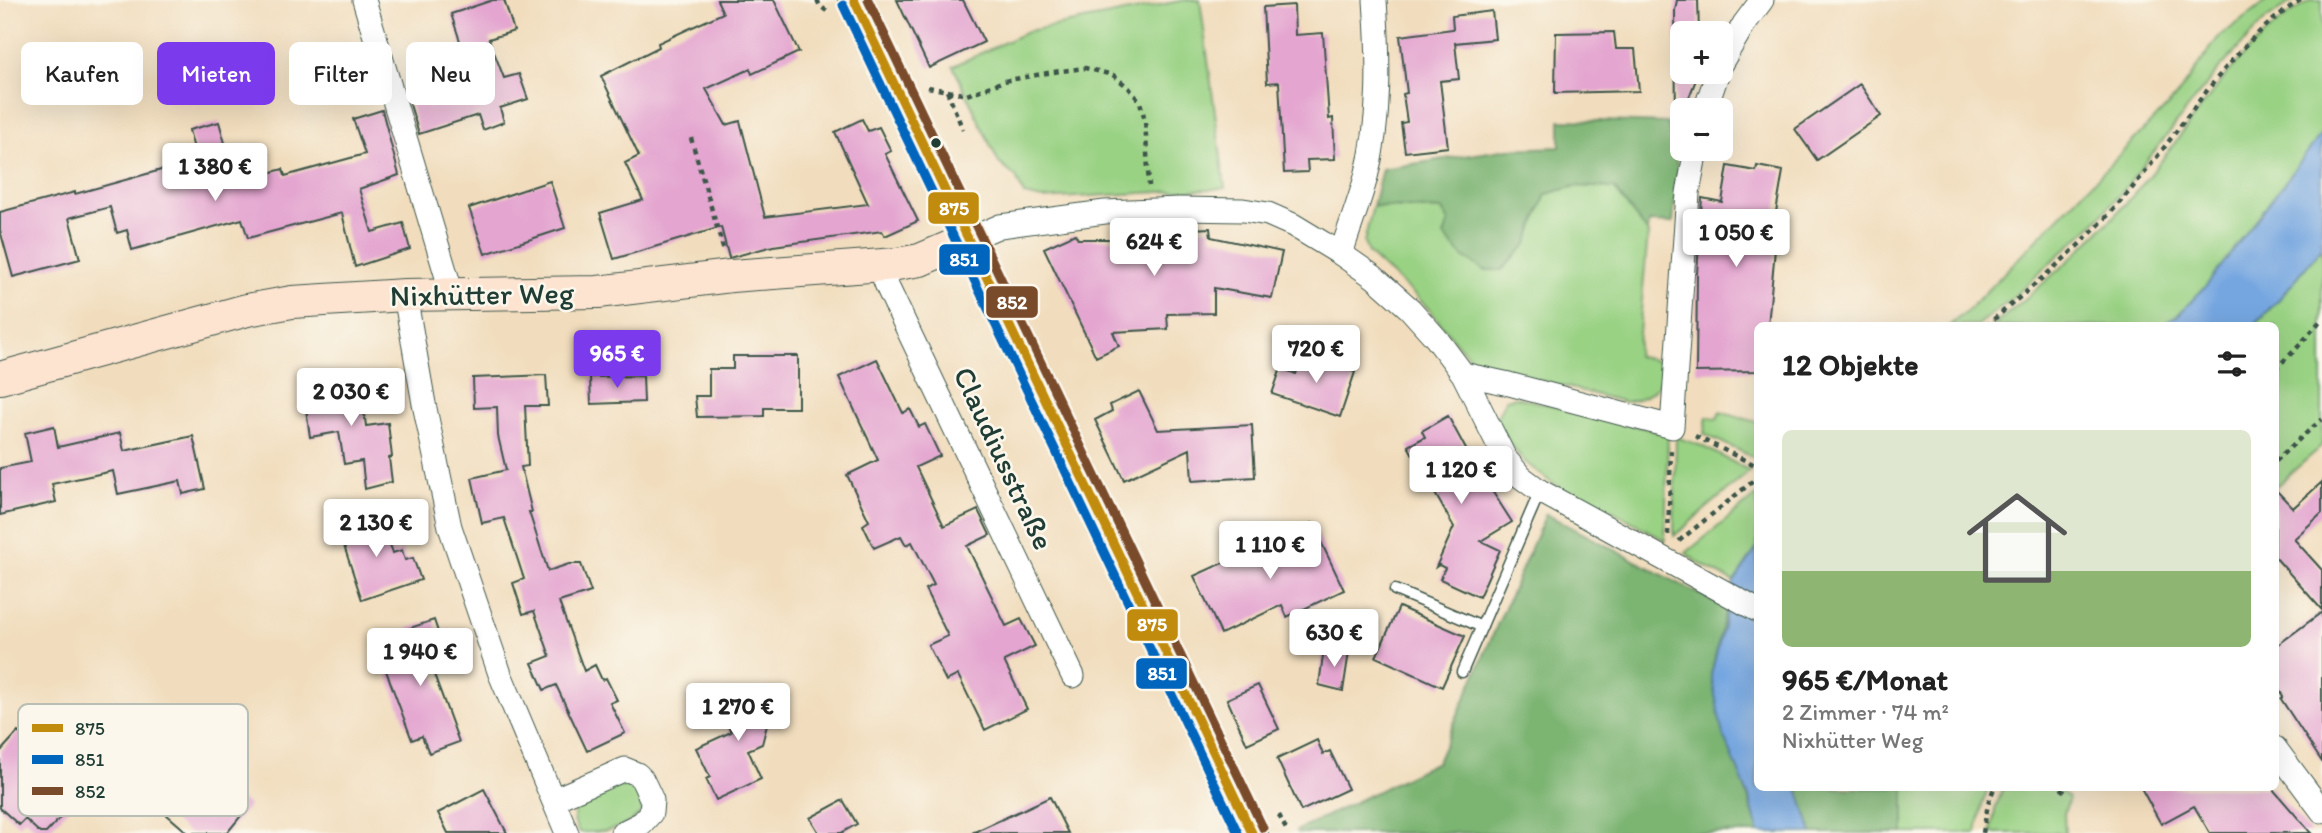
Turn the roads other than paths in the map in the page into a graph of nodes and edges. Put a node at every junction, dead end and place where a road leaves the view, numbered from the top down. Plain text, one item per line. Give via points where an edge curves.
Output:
1 (364, 0) edge
2 (854, 0) edge
3 (1375, 0) edge
4 (1762, 0) edge
5 (1733, 43) edge
6 (1694, 161) edge
7 (969, 239) junction
8 (1341, 254) junction
9 (879, 265) junction
10 (452, 294) junction
11 (405, 295) junction
12 (1463, 374) junction
13 (0, 378) edge
14 (1540, 491) junction
15 (1395, 590) dead end
16 (1754, 608) edge
17 (1482, 627) junction
18 (1462, 673) dead end
19 (1073, 677) dead end
20 (2279, 753) edge
21 (552, 800) junction
22 (2322, 811) edge
23 (567, 833) edge
24 (622, 833) edge
25 (1252, 833) edge

1 - 10 street
2 - 7 main road
3 - 8 street via 1375,116 1366,175
4 - 5 street
6 - 12 street via 1672,427
7 - 8 street via 1000,226 1105,212 1243,210 1293,225
7 - 9 main road, Nixhütter Weg via 920,260
7 - 25 main road
8 - 12 street via 1410,309
9 - 10 main road, Nixhütter Weg via 598,292
9 - 19 street, Claudiusstraße
10 - 11 main road, Nixhütter Weg
11 - 13 main road, Nixhütter Weg via 332,298 247,310
11 - 21 street via 450,527 500,674
12 - 14 street via 1505,458
14 - 16 street
14 - 17 lane
15 - 17 lane
17 - 18 lane
20 - 22 street
21 - 23 street
21 - 24 street via 618,770 632,771 642,779 652,807 647,819

